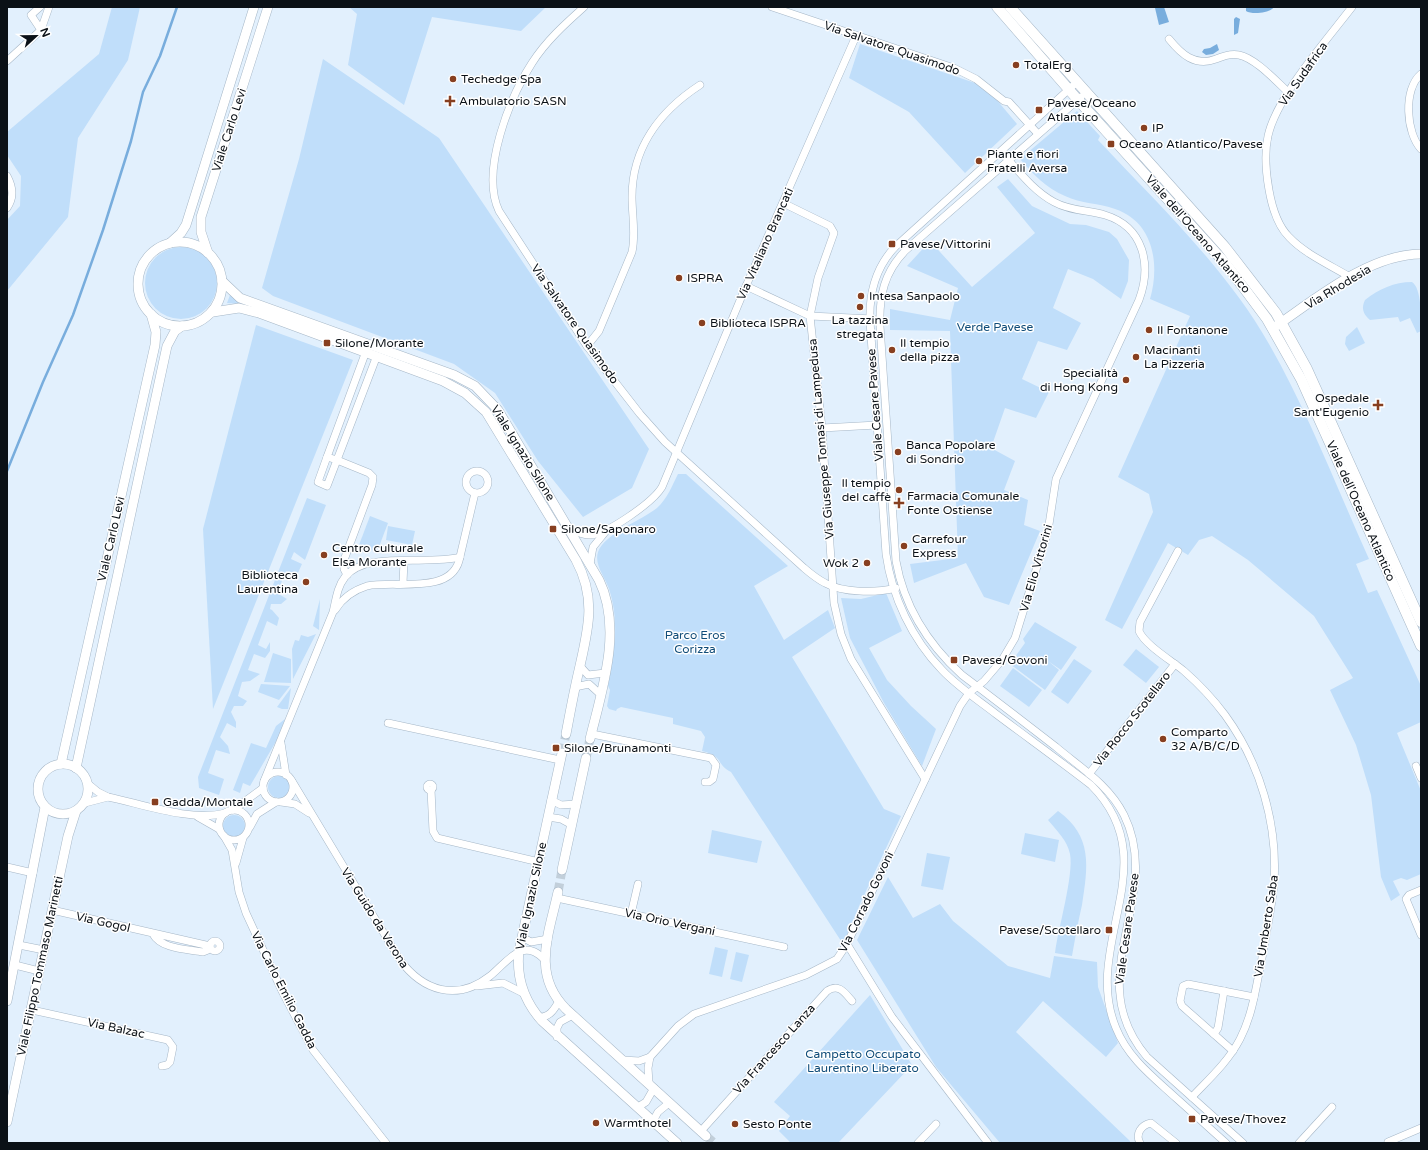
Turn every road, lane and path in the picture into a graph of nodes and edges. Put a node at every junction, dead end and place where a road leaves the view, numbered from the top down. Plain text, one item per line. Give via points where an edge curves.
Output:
1 (40, 7) edge
2 (49, 7) edge
3 (254, 7) edge
4 (268, 7) edge
5 (584, 7) edge
6 (772, 7) edge
7 (997, 7) edge
8 (1010, 7) edge
9 (1352, 7) edge
10 (41, 30) junction
11 (856, 36) junction
12 (1169, 39) dead end
13 (7, 61) edge
14 (1421, 74) edge
15 (1078, 82) junction
16 (700, 84) dead end
17 (1069, 90) junction
18 (1086, 92) junction
19 (1288, 92) junction
20 (1078, 100) junction
21 (1030, 126) junction
22 (1038, 134) junction
23 (1421, 149) edge
24 (1001, 152) junction
25 (1008, 160) junction
26 (7, 176) edge
27 (783, 203) junction
28 (7, 208) edge
29 (168, 244) junction
30 (208, 252) junction
31 (1421, 254) edge
32 (1350, 277) junction
33 (222, 281) junction
34 (746, 286) junction
35 (213, 312) junction
36 (151, 314) junction
37 (810, 316) junction
38 (870, 319) junction
39 (880, 319) junction
40 (1277, 325) junction
41 (182, 326) junction
42 (587, 346) junction
43 (365, 354) junction
44 (376, 358) junction
45 (876, 425) junction
46 (822, 428) junction
47 (888, 447) junction
48 (878, 448) junction
49 (677, 452) junction
50 (327, 457) junction
51 (337, 460) junction
52 (475, 493) dead end
53 (569, 529) junction
54 (608, 529) junction
55 (1178, 551) dead end
56 (460, 558) junction
57 (404, 561) junction
58 (590, 564) junction
59 (347, 575) junction
60 (403, 584) junction
61 (832, 586) junction
62 (902, 586) junction
63 (894, 588) junction
64 (333, 612) junction
65 (1421, 622) edge
66 (1421, 646) edge
67 (1175, 664) junction
68 (580, 666) junction
69 (605, 673) junction
70 (977, 686) junction
71 (575, 687) junction
72 (969, 693) junction
73 (600, 694) junction
74 (388, 723) dead end
75 (566, 734) tunnel mouth
76 (591, 736) joint
77 (281, 743) junction
78 (561, 756) joint
79 (586, 758) tunnel mouth
80 (61, 764) junction
81 (1416, 766) dead end
82 (76, 768) junction
83 (286, 774) junction
84 (1089, 774) junction
85 (1421, 778) edge
86 (925, 779) junction
87 (292, 781) junction
88 (705, 782) dead end
89 (88, 783) junction
90 (264, 784) junction
91 (431, 790) dead end
92 (108, 797) junction
93 (551, 800) junction
94 (278, 802) junction
95 (84, 803) junction
96 (576, 804) junction
97 (45, 807) junction
98 (234, 810) junction
99 (76, 811) junction
100 (225, 813) junction
101 (196, 816) junction
102 (313, 816) junction
103 (548, 817) junction
104 (572, 825) junction
105 (250, 827) junction
106 (219, 829) junction
107 (224, 836) junction
108 (243, 838) junction
109 (539, 862) junction
110 (235, 864) junction
111 (7, 867) edge
112 (562, 870) tunnel mouth
113 (33, 873) junction
114 (638, 884) dead end
115 (1421, 890) edge
116 (1122, 892) junction
117 (557, 895) joint
118 (1132, 895) junction
119 (52, 910) junction
120 (631, 914) junction
121 (1421, 935) edge
122 (522, 937) junction
123 (548, 939) junction
124 (847, 944) junction
125 (19, 945) junction
126 (210, 946) dead end
127 (784, 947) dead end
128 (44, 950) junction
129 (520, 951) junction
130 (545, 960) junction
131 (15, 965) junction
132 (39, 971) junction
133 (471, 987) junction
134 (1224, 991) junction
135 (525, 994) junction
136 (1254, 997) junction
137 (7, 1001) edge
138 (559, 1001) junction
139 (852, 1001) dead end
140 (32, 1010) junction
141 (573, 1015) junction
142 (538, 1017) junction
143 (1214, 1034) junction
144 (557, 1037) junction
145 (1233, 1051) junction
146 (650, 1057) junction
147 (623, 1060) junction
148 (162, 1066) dead end
149 (1164, 1073) junction
150 (1158, 1082) junction
151 (11, 1086) edge
152 (652, 1086) junction
153 (1192, 1097) junction
154 (9, 1101) edge
155 (669, 1103) junction
156 (1332, 1106) dead end
157 (638, 1107) junction
158 (653, 1121) junction
159 (7, 1122) edge
160 (936, 1124) dead end
161 (1421, 1128) edge
162 (704, 1134) joint
163 (1388, 1142) dead end
164 (386, 1143) edge
165 (677, 1143) edge
166 (918, 1143) edge
167 (988, 1143) edge
168 (1140, 1143) edge
169 (1176, 1143) edge
170 (1226, 1143) edge
171 (1243, 1143) edge
172 (1299, 1143) edge

1 - 10 street via 31,15
2 - 10 street
3 - 29 street, Viale Carlo Levi via 186,225
4 - 30 street, Viale Carlo Levi via 201,217 200,232
5 - 42 street, Via Salvatore Quasimodo via 545,46 518,88 495,159 493,184 495,202 500,214
6 - 11 street, Via Salvatore Quasimodo
7 - 17 main road, Viale dell'Oceano Atlantico
8 - 15 main road, Viale dell'Oceano Atlantico
9 - 19 street, Via Sudafrica
10 - 13 street
11 - 21 street, Via Salvatore Quasimodo via 969,75 1009,102
11 - 27 street, Via Vitaliano Brancati
12 - 19 street via 1185,55 1198,62 1208,62 1233,54 1244,56
14 - 23 street via 1412,85 1409,104 1413,135
15 - 17 street, Viale Cesare Pavese
15 - 18 main road, Viale dell'Oceano Atlantico
16 - 42 street via 686,93 656,123 641,149 632,184 632,252 599,331
17 - 20 main road, Viale dell'Oceano Atlantico
17 - 21 street, Viale Cesare Pavese
18 - 20 street, Viale Cesare Pavese
18 - 40 main road, Viale dell'Oceano Atlantico via 1236,260
19 - 32 street, Via Sudafrica via 1272,122 1267,141 1268,183 1274,210 1292,241
20 - 22 street, Viale Cesare Pavese
20 - 40 main road, Viale dell'Oceano Atlantico via 1226,264
21 - 22 street, Via Salvatore Quasimodo
21 - 24 street, Viale Cesare Pavese
22 - 25 street, Viale Cesare Pavese
24 - 25 street, Via Elio Vittorini
24 - 38 street, Viale Cesare Pavese via 888,255 872,288
25 - 39 street, Viale Cesare Pavese via 897,261 882,289
25 - 70 street, Via Elio Vittorini via 1035,188 1054,202 1074,210 1107,216 1125,226 1140,246 1145,260 1146,278 1139,300 1056,479 1048,531 1015,638 1002,660
26 - 28 street via 12,197
27 - 34 street, Via Vitaliano Brancati
27 - 37 street, Via Giuseppe Tomasi di Lampedusa via 830,226 834,231 818,278
29 - 30 street via 185,242
29 - 36 street via 153,252 140,274 141,300
30 - 33 street via 218,265
31 - 32 street, Via Rhodesia via 1392,258
32 - 40 street, Via Rhodesia
33 - 35 street via 219,300
33 - 53 street, Viale Ignazio Silone via 240,298 442,370 475,386 503,418
34 - 37 street
34 - 49 street, Via Vitaliano Brancati
35 - 41 street via 200,321
35 - 43 street, Viale Ignazio Silone via 246,309
36 - 41 street via 160,321
36 - 80 street, Viale Carlo Levi via 156,332 155,345
37 - 38 street
37 - 46 street, Via Giuseppe Tomasi di Lampedusa
38 - 39 street
38 - 45 street, Viale Cesare Pavese
39 - 47 street, Viale Cesare Pavese
40 - 65 main road, Viale dell'Oceano Atlantico via 1309,373
40 - 66 main road, Viale dell'Oceano Atlantico
41 - 82 street, Viale Carlo Levi via 171,337 166,349
42 - 49 street, Via Salvatore Quasimodo via 640,414
43 - 44 street, Viale Ignazio Silone
43 - 50 street
44 - 51 street
44 - 68 street, Viale Ignazio Silone via 456,388 474,400 491,419 585,578 589,617
45 - 46 street
45 - 48 street, Viale Cesare Pavese
46 - 61 street, Via Giuseppe Tomasi di Lampedusa
47 - 48 street
47 - 62 street, Viale Cesare Pavese via 895,552
48 - 63 street, Viale Cesare Pavese via 886,554
49 - 54 street, Via Vitaliano Brancati via 662,487 654,498
49 - 61 street, Via Salvatore Quasimodo via 804,568 822,582
50 - 51 street
50 - 51 street via 318,482 327,486
51 - 59 street via 369,473 373,482 344,560
52 - 56 street
53 - 54 street via 592,535
53 - 58 street, Viale Ignazio Silone
54 - 58 street via 593,547
55 - 67 street, Via Umberto Saba via 1139,627 1144,639
56 - 57 street via 433,562
56 - 60 street via 455,570 446,578 430,583
57 - 59 street via 367,564
57 - 60 street
58 - 69 street, Viale Ignazio Silone via 602,587 609,617 610,639
59 - 64 street via 339,589
60 - 64 street via 361,588 347,597
61 - 63 street, Via Salvatore Quasimodo via 859,590
61 - 86 street, Via Giuseppe Tomasi di Lampedusa via 839,627 848,652
62 - 63 street, Via Salvatore Quasimodo
62 - 70 street, Viale Cesare Pavese via 927,636 949,662
63 - 72 street, Viale Cesare Pavese via 907,620 928,654
64 - 77 street
67 - 84 street, Via Rocco Scotellaro
67 - 136 street, Via Umberto Saba via 1203,689 1232,725 1252,761 1267,807 1274,846 1274,884
68 - 69 street via 588,675
68 - 71 street, Viale Ignazio Silone
69 - 73 street, Viale Ignazio Silone
70 - 72 street
70 - 84 street, Viale Cesare Pavese
71 - 73 street via 589,684
71 - 75 street, Viale Ignazio Silone
72 - 86 street, Via Corrado Govoni via 960,706
72 - 116 street, Viale Cesare Pavese via 1103,797 1116,819 1122,837 1125,865
73 - 76 street, Viale Ignazio Silone
74 - 78 street
76 - 88 street via 711,758 716,763 712,781
77 - 83 street
77 - 90 street
78 - 93 street, Viale Ignazio Silone
79 - 96 street, Viale Ignazio Silone
80 - 82 street via 69,764
80 - 97 street via 48,769 40,780 38,792
81 - 85 street
82 - 89 street
83 - 87 street
83 - 90 street via 274,773
84 - 118 street, Viale Cesare Pavese via 1113,797 1128,825 1136,862
86 - 124 street, Via Corrado Govoni
87 - 94 street via 291,794 286,800
87 - 102 street, Via Guido da Verona
89 - 92 street
89 - 95 street
90 - 94 street via 268,799
90 - 98 street
91 - 109 street via 433,831 437,838
92 - 95 street
92 - 101 street
93 - 96 street via 561,805
93 - 103 street, Viale Ignazio Silone
94 - 102 street, Via Guido da Verona via 295,804
94 - 105 street via 257,814
95 - 99 street
96 - 104 street, Viale Ignazio Silone
97 - 99 street via 60,815
97 - 113 street, Viale Filippo Tommaso Marinetti
98 - 100 street
98 - 105 street via 247,816
99 - 119 street, Viale Filippo Tommaso Marinetti
100 - 101 street
100 - 106 street via 219,821
101 - 106 street
102 - 133 street, Via Guido da Verona via 400,960 413,976 441,990
103 - 104 street via 561,819
103 - 109 street, Viale Ignazio Silone
104 - 112 street, Viale Ignazio Silone
105 - 108 street
106 - 107 street
107 - 108 street via 233,841
107 - 110 street, Via Carlo Emilio Gadda
108 - 110 street, Via Carlo Emilio Gadda
109 - 122 street, Viale Ignazio Silone
110 - 164 street, Via Carlo Emilio Gadda via 239,892 255,936 313,1050
111 - 113 street
113 - 125 street, Viale Filippo Tommaso Marinetti
114 - 120 street
115 - 121 street via 1406,899
116 - 118 street
116 - 150 street, Viale Cesare Pavese via 1109,959 1108,1003 1124,1044 1138,1063
117 - 120 street, Via Orio Vergani
117 - 123 street, Viale Ignazio Silone
118 - 149 street, Viale Cesare Pavese via 1119,970 1120,1001 1126,1023 1137,1044
119 - 126 street, Via Gogol via 153,934 164,944 203,952
119 - 128 street, Viale Filippo Tommaso Marinetti
120 - 127 street, Via Orio Vergani
122 - 123 street via 531,942
122 - 129 street, Viale Ignazio Silone
123 - 130 street, Viale Ignazio Silone
124 - 146 street, Via Corrado Govoni via 837,959 806,975 694,1014 678,1026
124 - 167 street via 897,1023
125 - 128 street
125 - 131 street, Viale Filippo Tommaso Marinetti
128 - 132 street, Viale Filippo Tommaso Marinetti
129 - 130 street via 532,950
129 - 133 street, Via Guido da Verona via 487,978
129 - 135 street, Viale Ignazio Silone via 519,970
130 - 138 street, Viale Ignazio Silone via 548,980
131 - 132 street
131 - 137 street, Viale Filippo Tommaso Marinetti
132 - 140 street, Viale Filippo Tommaso Marinetti
133 - 135 street via 503,983
134 - 136 street
134 - 143 street via 1218,1028
134 - 143 street via 1187,984 1180,997 1183,1008
135 - 142 street, Viale Ignazio Silone
136 - 145 street, Via Umberto Saba via 1246,1026
138 - 141 street, Viale Ignazio Silone
138 - 142 street via 550,1013
139 - 162 street, Via Francesco Lanza via 840,989 827,991
140 - 148 street, Via Balzac via 166,1039 172,1043 173,1049 170,1063
140 - 151 street, Viale Filippo Tommaso Marinetti
141 - 144 street via 560,1022
141 - 147 street, Viale Ignazio Silone
142 - 144 street, Viale Ignazio Silone
143 - 145 street
144 - 157 street, Viale Ignazio Silone
145 - 153 street, Via Umberto Saba
146 - 147 street via 639,1061
146 - 152 street via 648,1068
147 - 152 street, Viale Ignazio Silone
149 - 150 street
149 - 153 street, Viale Cesare Pavese
150 - 170 street, Viale Cesare Pavese
151 - 154 street, Viale Filippo Tommaso Marinetti
152 - 155 street, Viale Ignazio Silone
152 - 157 street via 646,1102
153 - 171 street, Viale Cesare Pavese
154 - 159 street, Viale Filippo Tommaso Marinetti
155 - 158 street via 658,1112
155 - 162 street, Viale Ignazio Silone
156 - 172 street
157 - 158 street, Viale Ignazio Silone
158 - 165 street, Viale Ignazio Silone
160 - 166 street
161 - 163 street
168 - 169 street via 1139,1132 1142,1127 1151,1123

